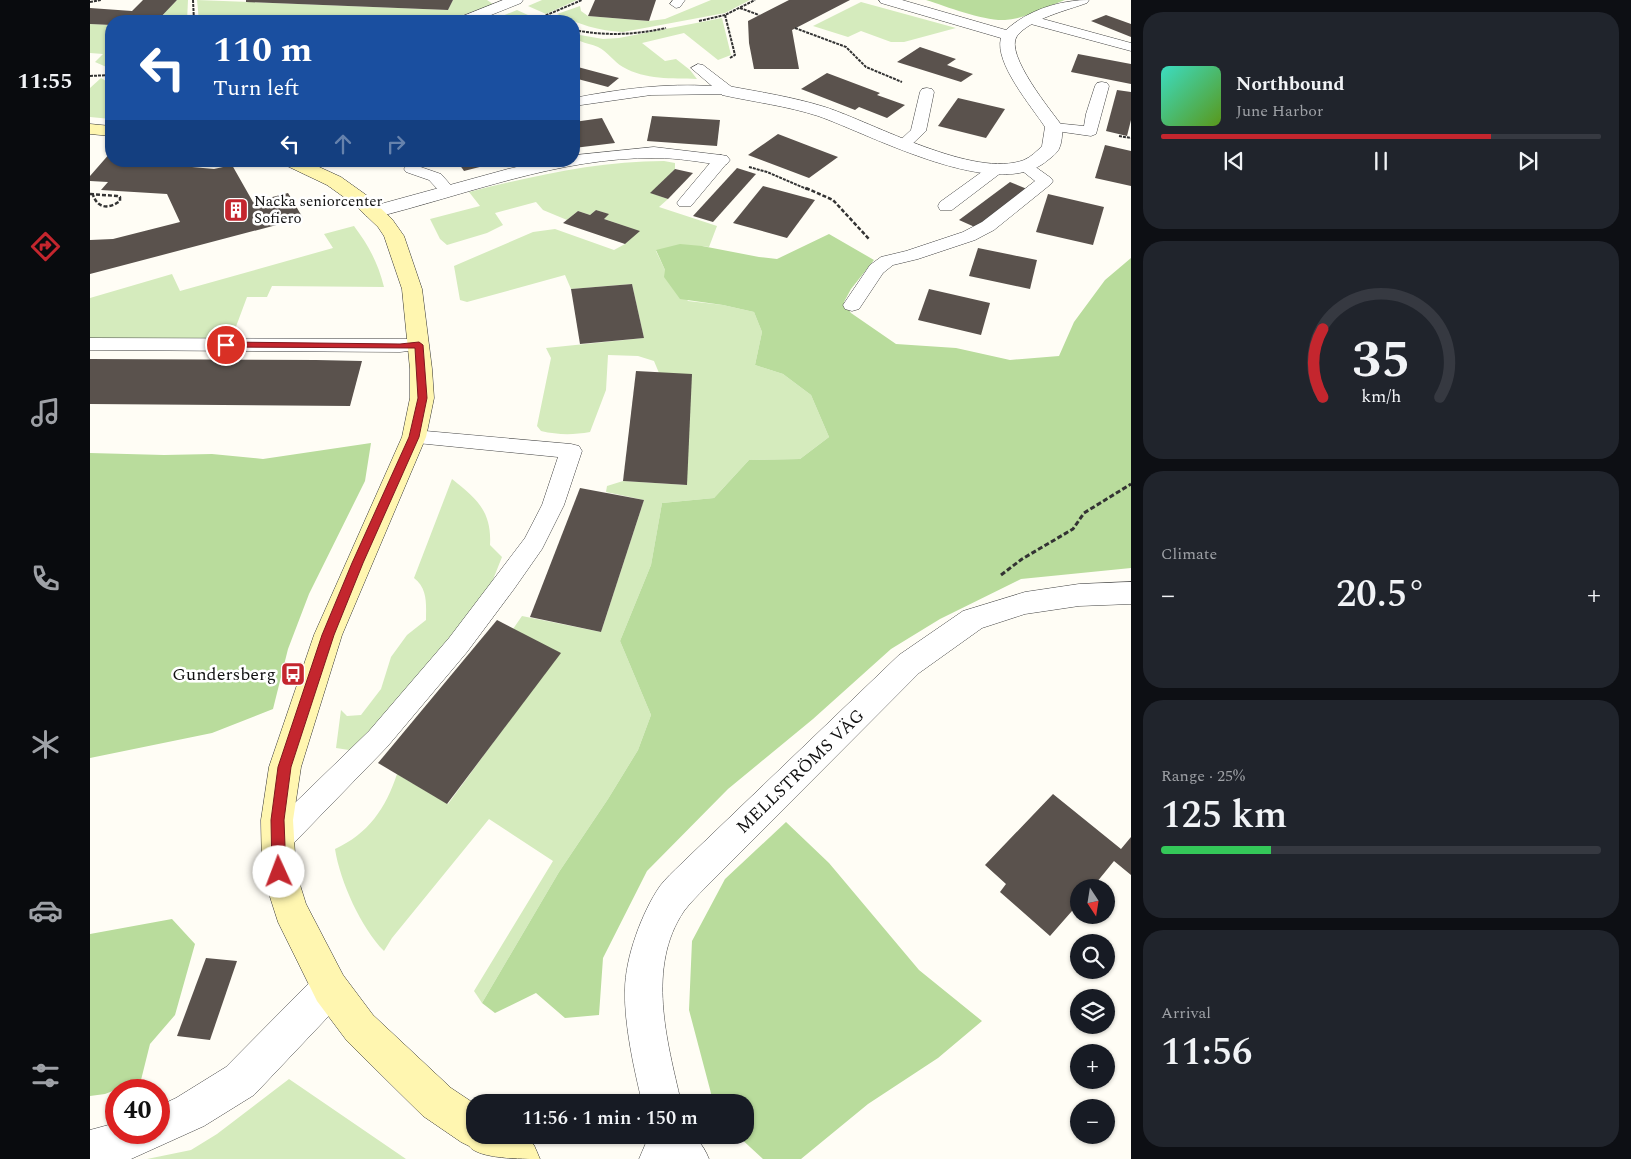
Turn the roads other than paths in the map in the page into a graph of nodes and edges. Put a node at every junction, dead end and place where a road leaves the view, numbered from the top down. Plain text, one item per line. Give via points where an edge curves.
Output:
1 (516, 0) edge
2 (886, 0) edge
3 (1082, 0) edge
4 (478, 15) edge
5 (1032, 20) junction
6 (1009, 36) junction
7 (1131, 47) edge
8 (698, 68) dead end
9 (1102, 86) dead end
10 (728, 91) junction
11 (927, 92) road end
12 (580, 101) edge
13 (1054, 127) junction
14 (90, 129) edge
15 (105, 130) edge
16 (903, 145) junction
17 (721, 160) joint
18 (580, 162) edge
19 (1024, 166) junction
20 (304, 167) edge
21 (544, 167) edge
22 (412, 169) dead end
23 (996, 169) junction
24 (447, 198) junction
25 (685, 203) dead end
26 (946, 206) dead end
27 (373, 212) junction
28 (852, 305) dead end
29 (90, 344) edge
30 (419, 345) junction
31 (414, 437) junction
32 (1131, 593) edge
33 (278, 839) junction
34 (330, 988) junction
35 (659, 1094) edge
36 (170, 1121) edge
37 (466, 1122) edge
38 (113, 1144) edge
39 (499, 1144) edge
40 (90, 1150) edge
41 (520, 1159) edge

1 - 4 street
2 - 6 street
3 - 5 street
5 - 6 street
5 - 7 lane
6 - 13 street via 1006,47 1010,58
8 - 10 lane
9 - 13 lane via 1091,131
10 - 12 lane via 668,89
10 - 16 street via 805,106
11 - 16 lane via 918,131
13 - 19 street via 1051,148
14 - 15 street
16 - 23 street via 978,167
17 - 18 street via 647,152
17 - 25 lane
19 - 23 street
19 - 28 lane via 1045,181 988,226 969,236 887,261 872,275
20 - 27 street via 334,181
21 - 24 street
22 - 24 lane via 435,178
23 - 26 lane
24 - 27 street
27 - 30 street via 394,236 412,289
29 - 30 lane
30 - 31 street via 422,398
31 - 33 street via 328,635 285,767
31 - 33 lane via 572,451 538,535 506,582 458,645 378,739
32 - 35 street, MELLSTRÖMS VÄG via 1080,595 1024,603 974,620 909,664 693,876 672,900 651,940 643,989
33 - 34 street via 279,872 290,910
34 - 36 street via 240,1081
34 - 37 street via 360,1028 437,1102
38 - 40 street
39 - 41 street

